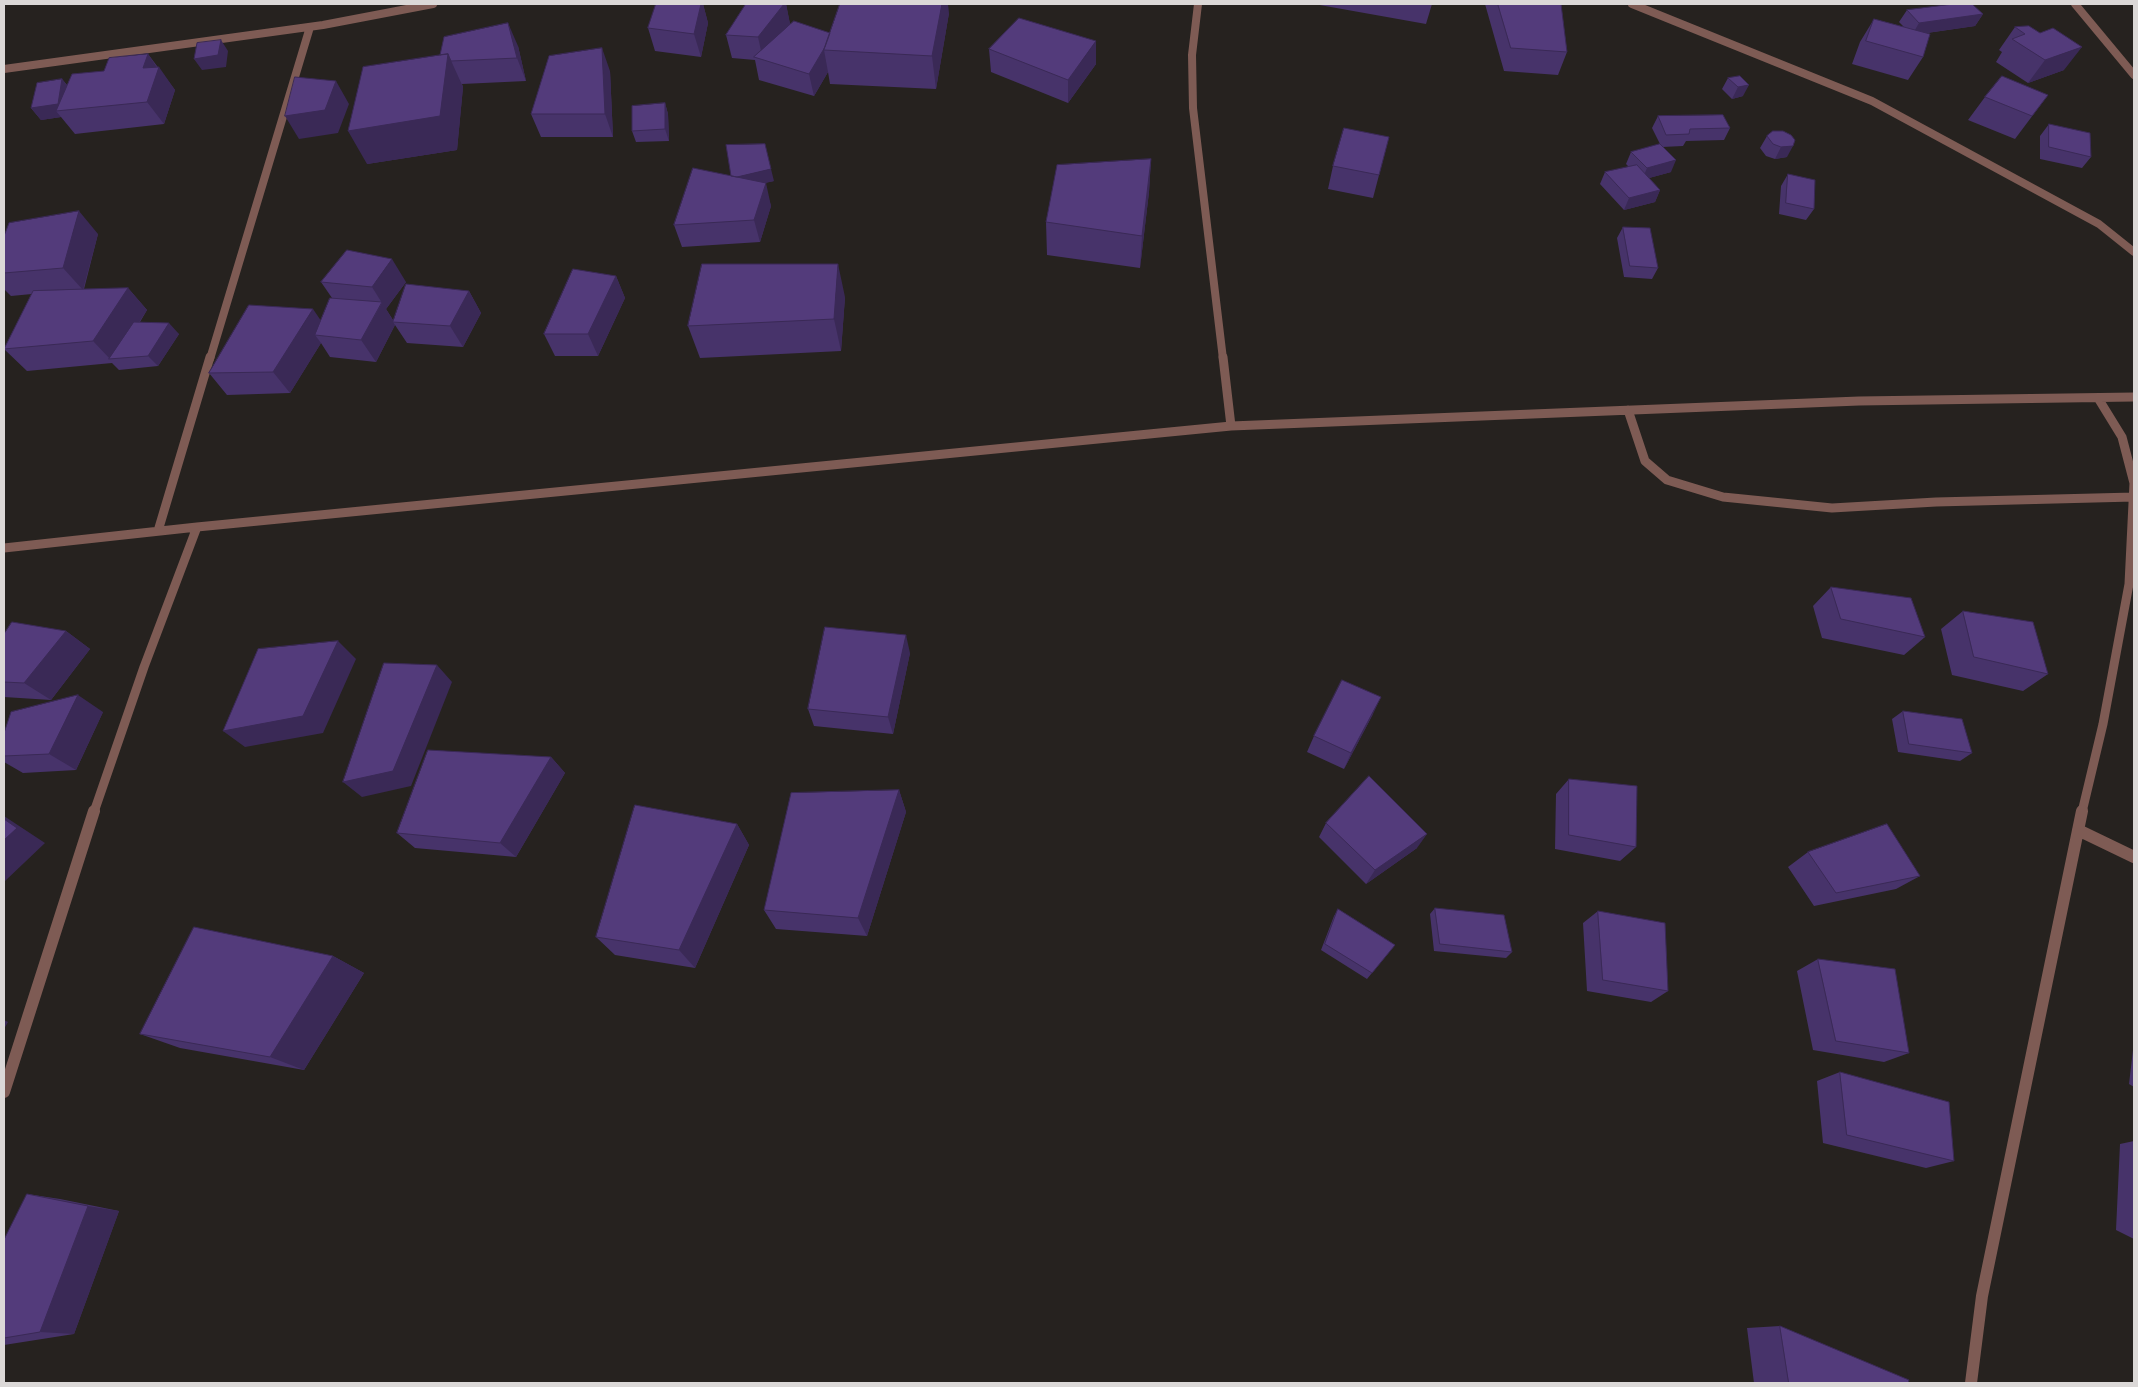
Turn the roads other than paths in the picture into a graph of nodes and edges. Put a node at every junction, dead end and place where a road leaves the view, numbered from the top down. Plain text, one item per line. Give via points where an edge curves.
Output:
1 (433, 4) edge
2 (1198, 4) edge
3 (1632, 4) edge
4 (2075, 4) edge
5 (310, 27) junction
6 (4, 69) edge
7 (2134, 75) edge
8 (2134, 252) edge
9 (2134, 397) edge
10 (2098, 398) junction
11 (1628, 410) junction
12 (1231, 426) junction
13 (2134, 497) edge
14 (198, 527) junction
15 (158, 531) junction
16 (4, 548) edge
17 (2078, 830) junction
18 (2134, 857) edge
19 (4, 1092) edge
20 (1971, 1383) edge

1 - 5 street
2 - 12 street via 1192,55 1192,108
3 - 8 street via 1872,101 2099,224
4 - 7 street
5 - 6 street
5 - 15 street
9 - 10 street
10 - 11 street via 1859,401
10 - 13 street via 2122,437 2134,483
11 - 12 street
11 - 13 street via 1645,461 1667,480 1723,497 1832,508
12 - 14 street
13 - 17 street via 2129,584 2103,724
14 - 15 street
14 - 19 street via 159,622
15 - 16 street
17 - 18 street
17 - 20 street via 1982,1296

